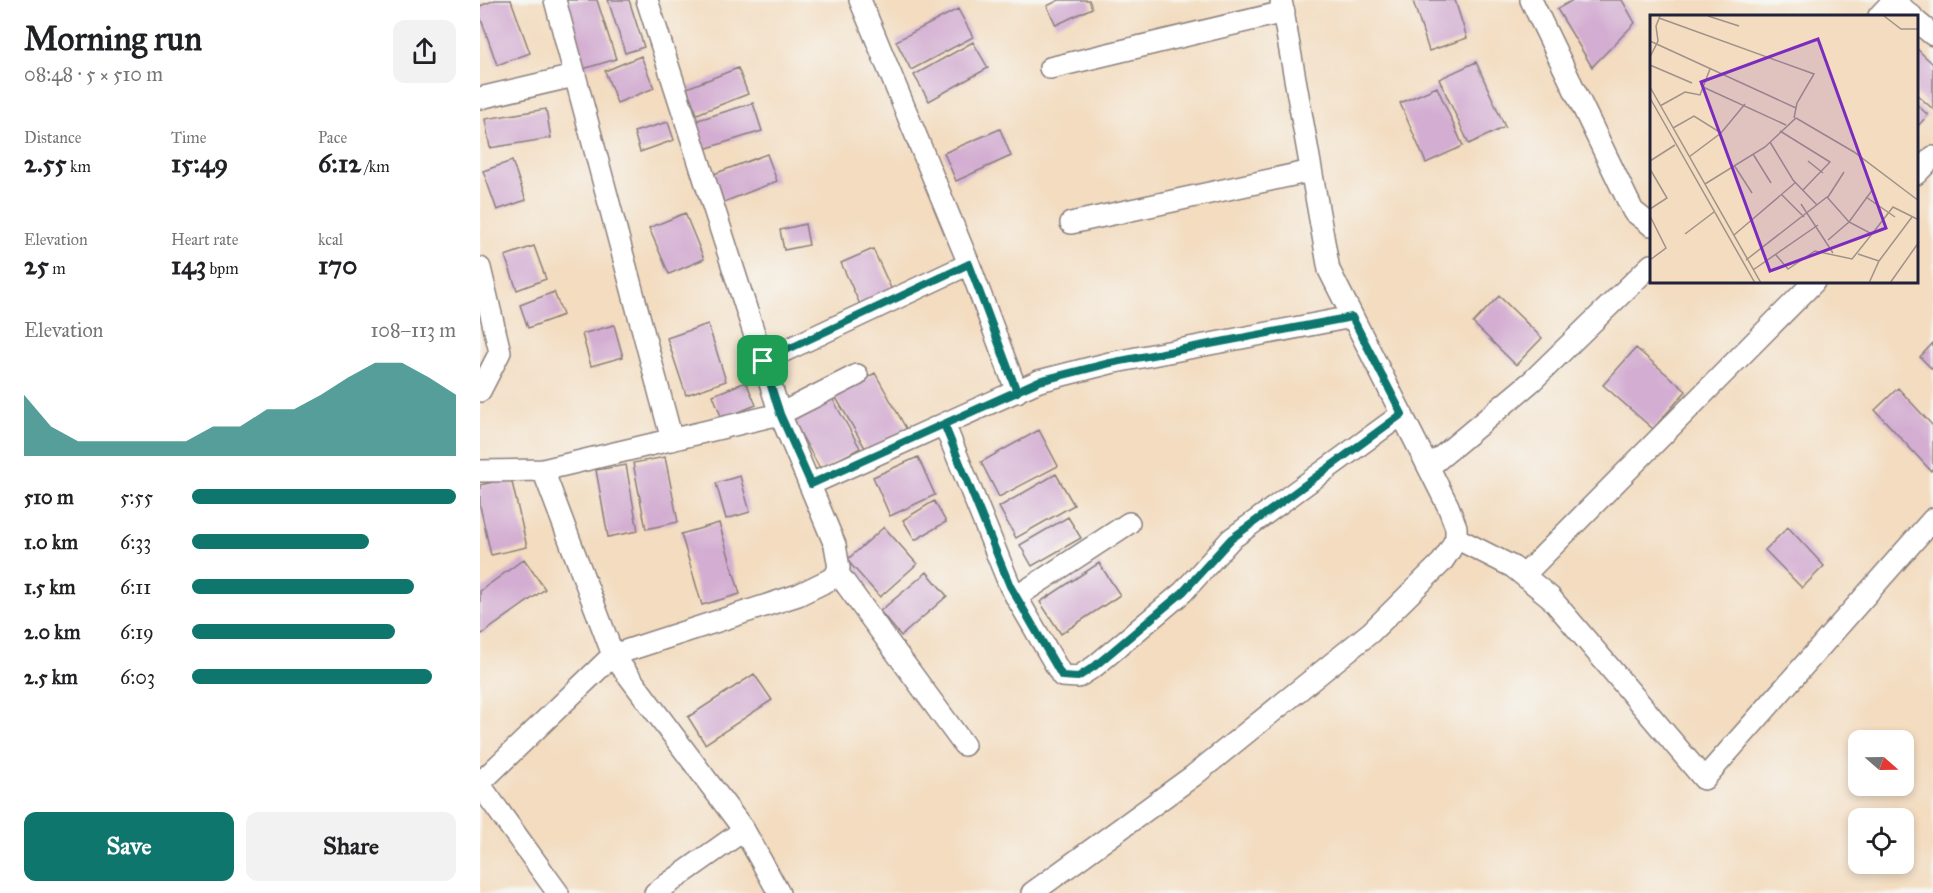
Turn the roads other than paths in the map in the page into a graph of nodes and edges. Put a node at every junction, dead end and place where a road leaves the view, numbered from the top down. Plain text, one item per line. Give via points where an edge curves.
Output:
1 (555, 0) edge
2 (647, 0) edge
3 (860, 0) edge
4 (1893, 0) edge
5 (1536, 3) edge
6 (1282, 6) edge
7 (1881, 15) edge
8 (1911, 15) edge
9 (1918, 22) edge
10 (1933, 35) edge
11 (1050, 68) dead end
12 (574, 76) junction
13 (480, 98) edge
14 (1933, 157) edge
15 (1311, 171) junction
16 (1918, 173) edge
17 (1071, 223) dead end
18 (1650, 224) edge
19 (969, 264) junction
20 (1650, 266) edge
21 (480, 268) edge
22 (1812, 284) edge
23 (1352, 317) junction
24 (763, 361) junction
25 (857, 375) dead end
26 (480, 391) edge
27 (1017, 392) junction
28 (780, 414) junction
29 (1402, 414) junction
30 (944, 424) junction
31 (672, 440) junction
32 (1429, 467) junction
33 (543, 470) junction
34 (480, 471) edge
35 (811, 484) junction
36 (1933, 519) edge
37 (1129, 523) dead end
38 (1456, 538) junction
39 (837, 573) junction
40 (1524, 575) junction
41 (1016, 597) junction
42 (613, 655) junction
43 (964, 745) dead end
44 (480, 784) edge
45 (744, 830) junction
46 (558, 893) edge
47 (655, 893) edge
48 (779, 893) edge
49 (1032, 893) edge

1 - 12 street
2 - 24 street
3 - 19 street
4 - 7 street
4 - 8 street
5 - 18 street via 1633,211
6 - 11 street
6 - 15 street
9 - 10 street
12 - 13 street
12 - 31 street
14 - 16 street
15 - 17 street
15 - 23 street via 1329,270
19 - 24 street
19 - 27 street
20 - 32 street via 1532,381
21 - 26 street via 500,351
22 - 40 street
23 - 27 street via 1110,363 1039,381
23 - 29 street
24 - 28 street
25 - 28 street
27 - 30 street
28 - 31 street
28 - 35 street
29 - 32 street
29 - 41 street via 1231,539 1183,592 1078,677 1062,676
30 - 35 street
30 - 41 street
31 - 33 street
32 - 38 street via 1456,527
33 - 34 street
33 - 42 street
35 - 39 street via 836,544
36 - 40 street via 1704,779 1550,597
37 - 41 street
38 - 40 street
38 - 49 street via 1442,562 1371,632 1193,776
39 - 42 street via 798,595
39 - 43 street
42 - 44 street
42 - 45 street
44 - 46 street
45 - 47 street
45 - 48 street

